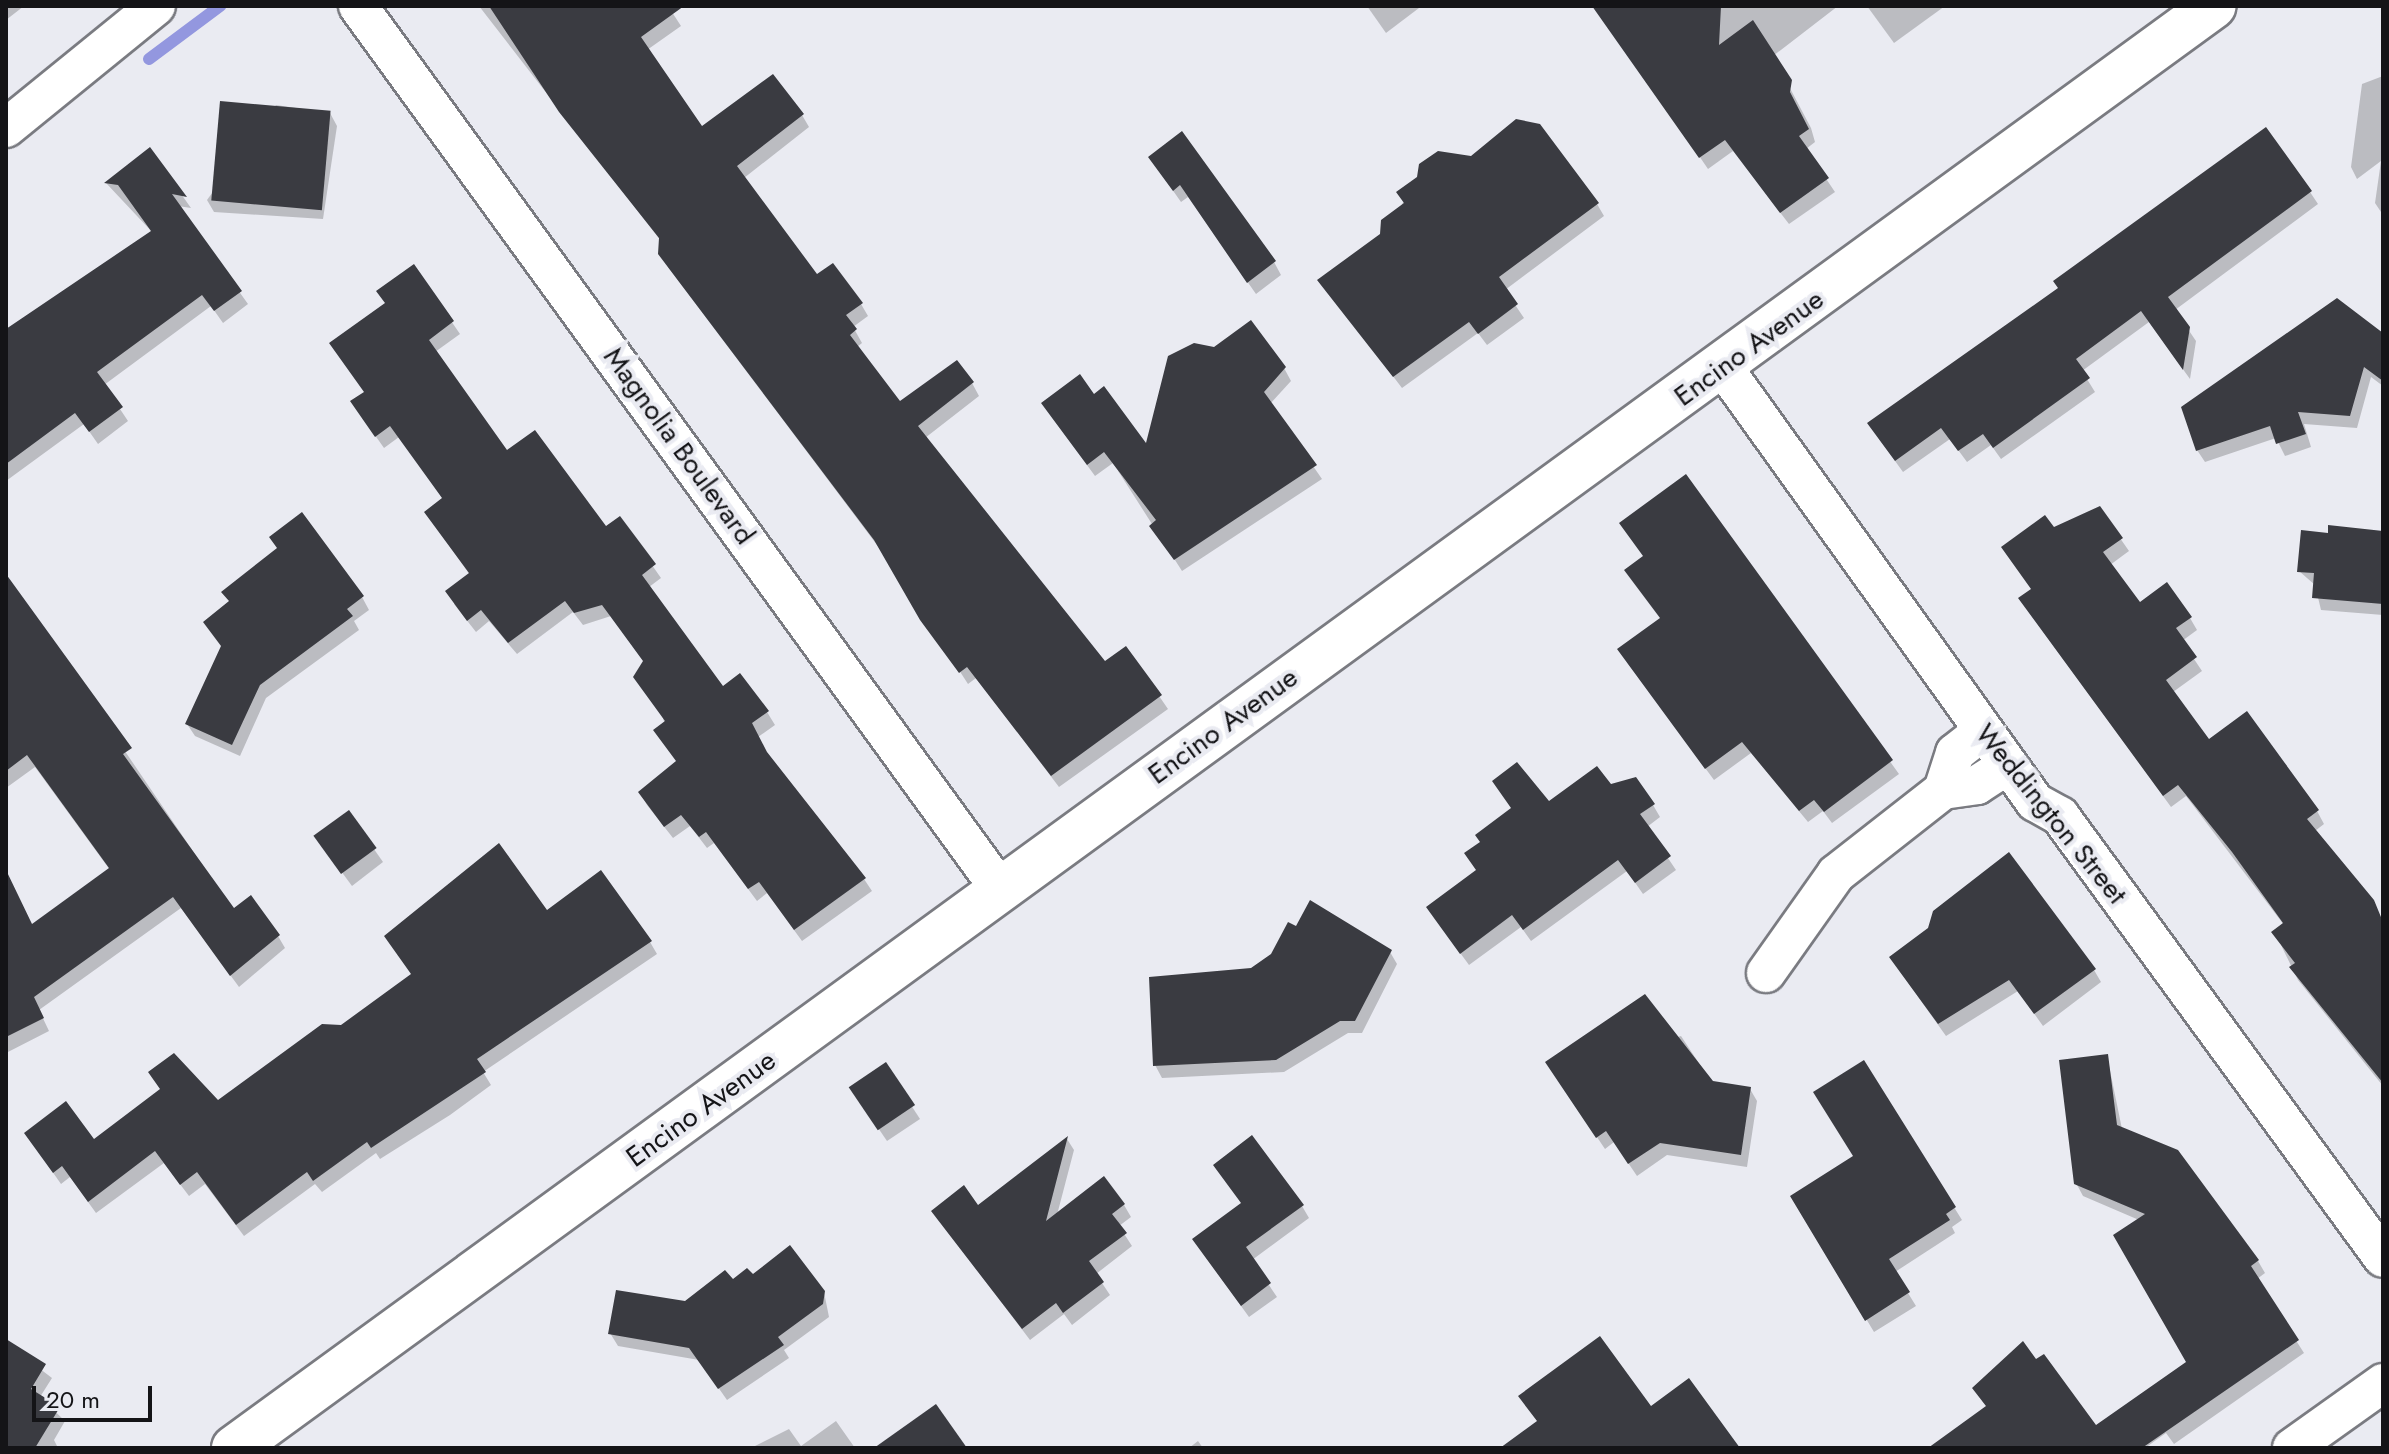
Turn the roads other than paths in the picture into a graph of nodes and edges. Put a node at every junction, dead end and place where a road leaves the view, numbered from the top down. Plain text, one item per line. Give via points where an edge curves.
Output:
1 (156, 6) edge
2 (358, 6) edge
3 (2214, 6) edge
4 (6, 128) edge
5 (1723, 367) junction
6 (1983, 731) junction
7 (2008, 765) junction
8 (1943, 790) junction
9 (999, 888) junction
10 (1766, 973) dead end
11 (2383, 1258) edge
12 (2383, 1383) edge
13 (234, 1448) edge
14 (2292, 1448) edge

1 - 4 street
2 - 9 street, Magnolia Boulevard
3 - 5 street, Encino Avenue
5 - 6 street, Weddington Street
5 - 9 street, Encino Avenue
6 - 7 street, Weddington Street
6 - 8 street via 1955,753
7 - 8 street via 1977,785
7 - 11 street, Weddington Street via 2035,802 2060,816
8 - 10 street via 1836,874
9 - 13 street, Encino Avenue
12 - 14 street

